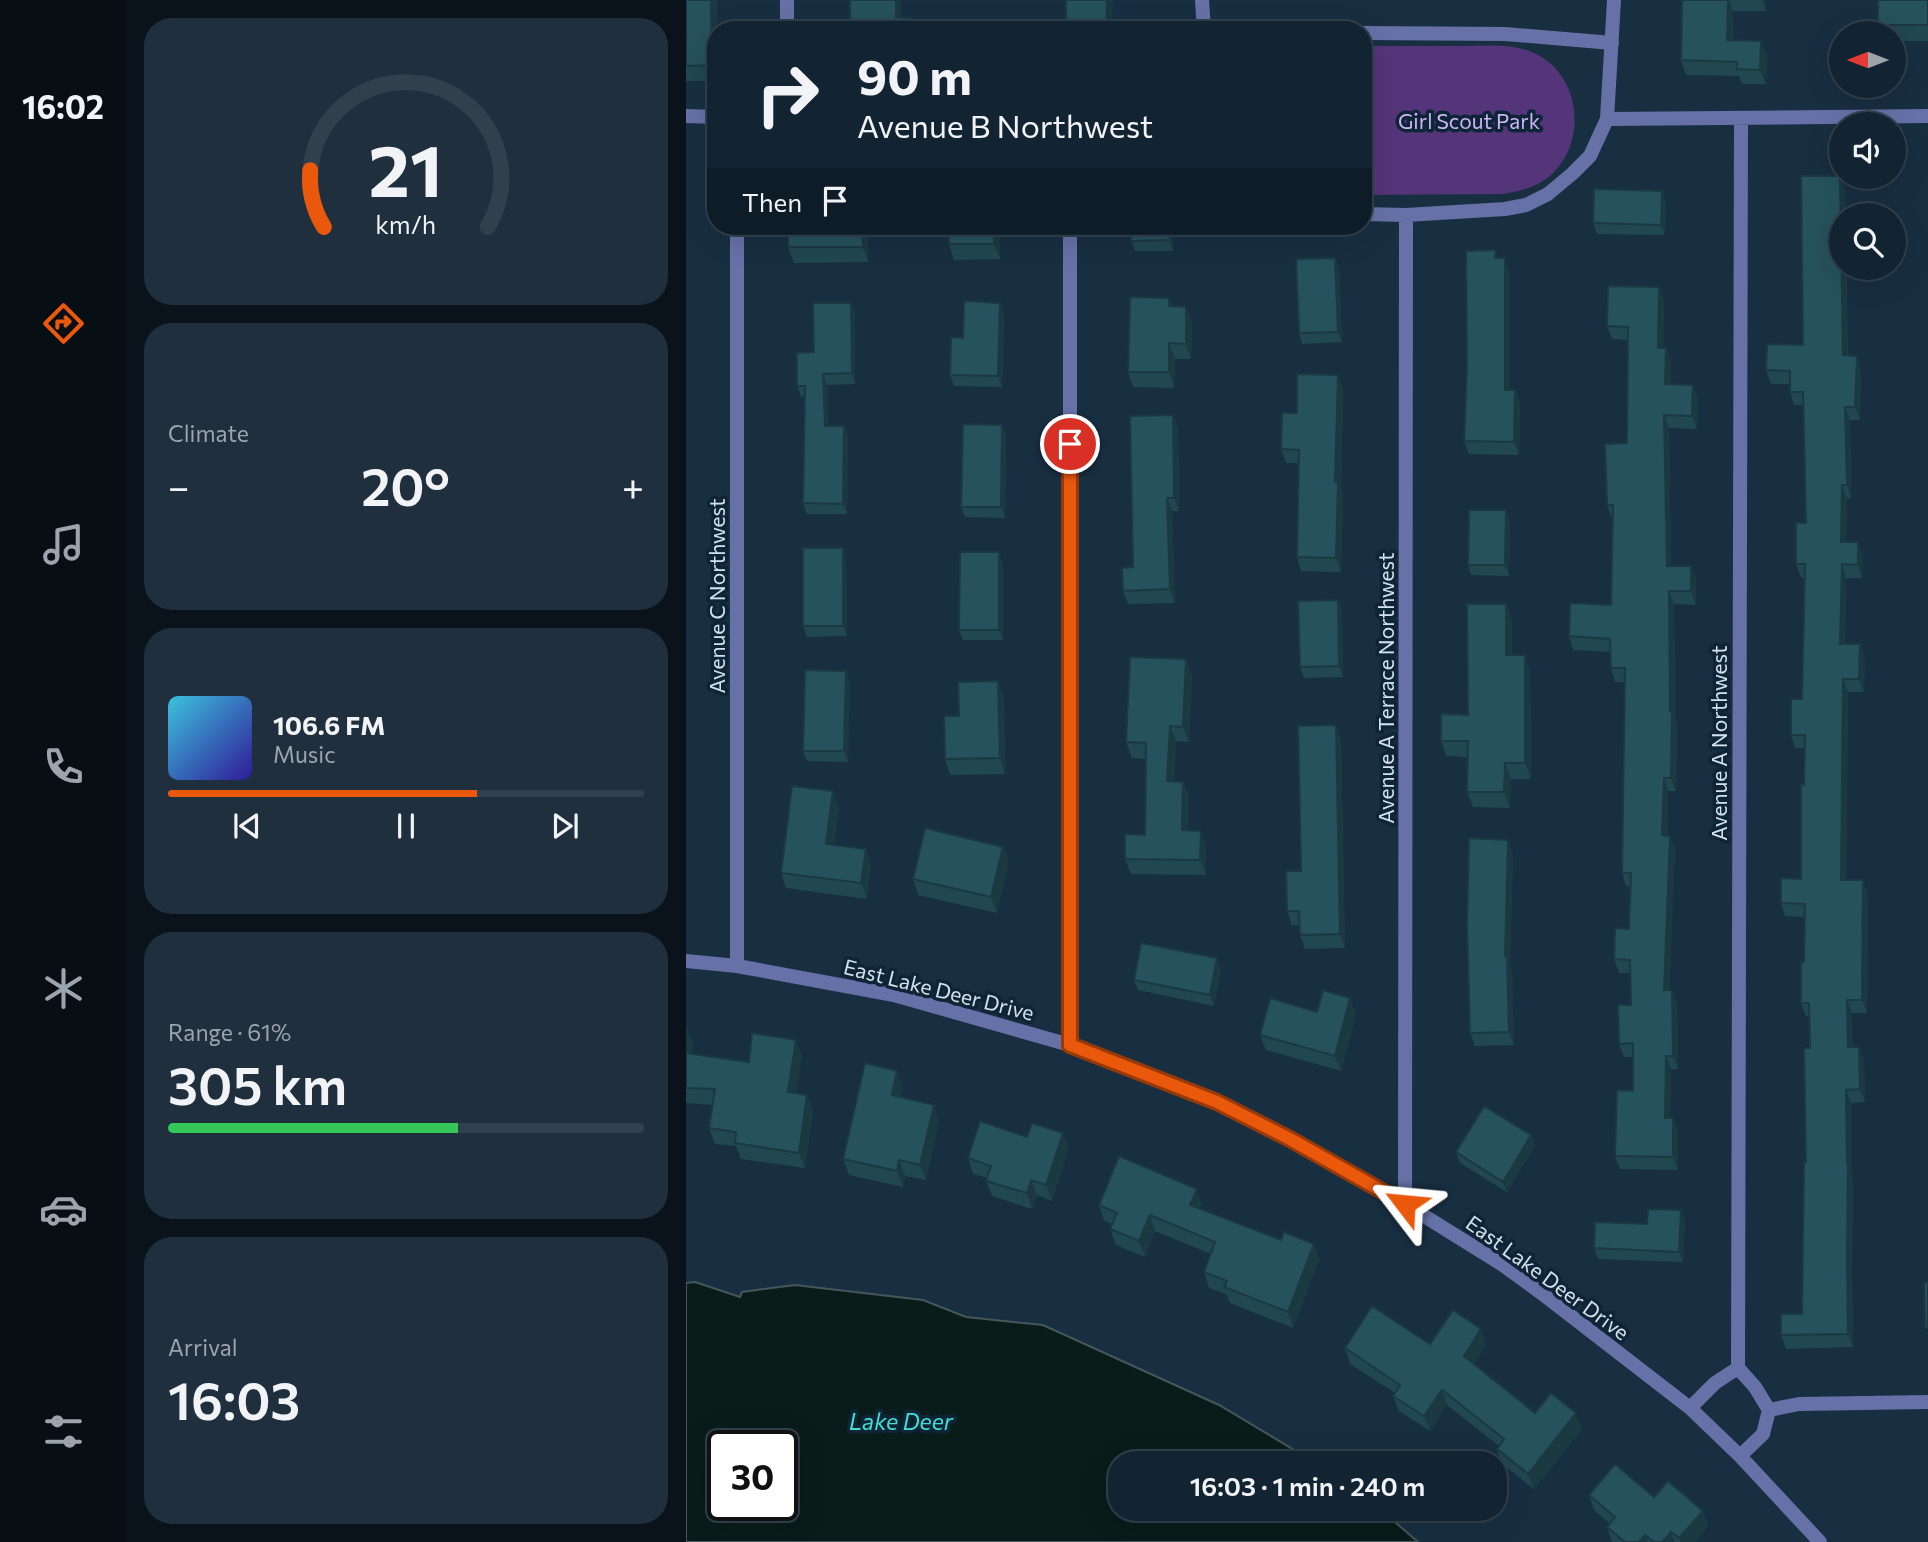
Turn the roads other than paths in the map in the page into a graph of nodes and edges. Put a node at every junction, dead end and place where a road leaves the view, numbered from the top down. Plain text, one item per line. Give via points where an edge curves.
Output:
1 (787, 0) edge
2 (1202, 0) edge
3 (1614, 0) edge
4 (787, 21) edge
5 (1203, 21) edge
6 (1372, 33) edge
7 (1612, 43) junction
8 (686, 116) edge
9 (1928, 116) edge
10 (707, 117) edge
11 (1741, 118) junction
12 (1607, 119) junction
13 (1372, 214) edge
14 (1406, 215) junction
15 (737, 235) edge
16 (1070, 235) edge
17 (686, 961) edge
18 (737, 966) junction
19 (1070, 1045) junction
20 (1405, 1204) junction
21 (1738, 1368) junction
22 (1928, 1402) edge
23 (1690, 1408) junction
24 (1769, 1410) junction
25 (1740, 1456) junction
26 (1820, 1542) edge

1 - 4 street
2 - 5 street
3 - 7 street
6 - 7 street via 1505,34
7 - 12 street
8 - 10 street
9 - 11 street
11 - 12 street
11 - 21 street, Avenue A Northwest
12 - 14 street via 1590,156 1548,194 1526,205
13 - 14 street
14 - 20 street, Avenue A Terrace Northwest
15 - 18 street, Avenue C Northwest
16 - 19 street
17 - 18 street, East Lake Deer Drive
18 - 19 street, East Lake Deer Drive via 894,995
19 - 20 street, East Lake Deer Drive via 1217,1102
20 - 23 street, East Lake Deer Drive via 1503,1265
21 - 23 street
21 - 24 street
22 - 24 street via 1799,1404
23 - 25 street, East Lake Deer Drive
24 - 25 street via 1763,1434
25 - 26 street, East Lake Deer Drive

